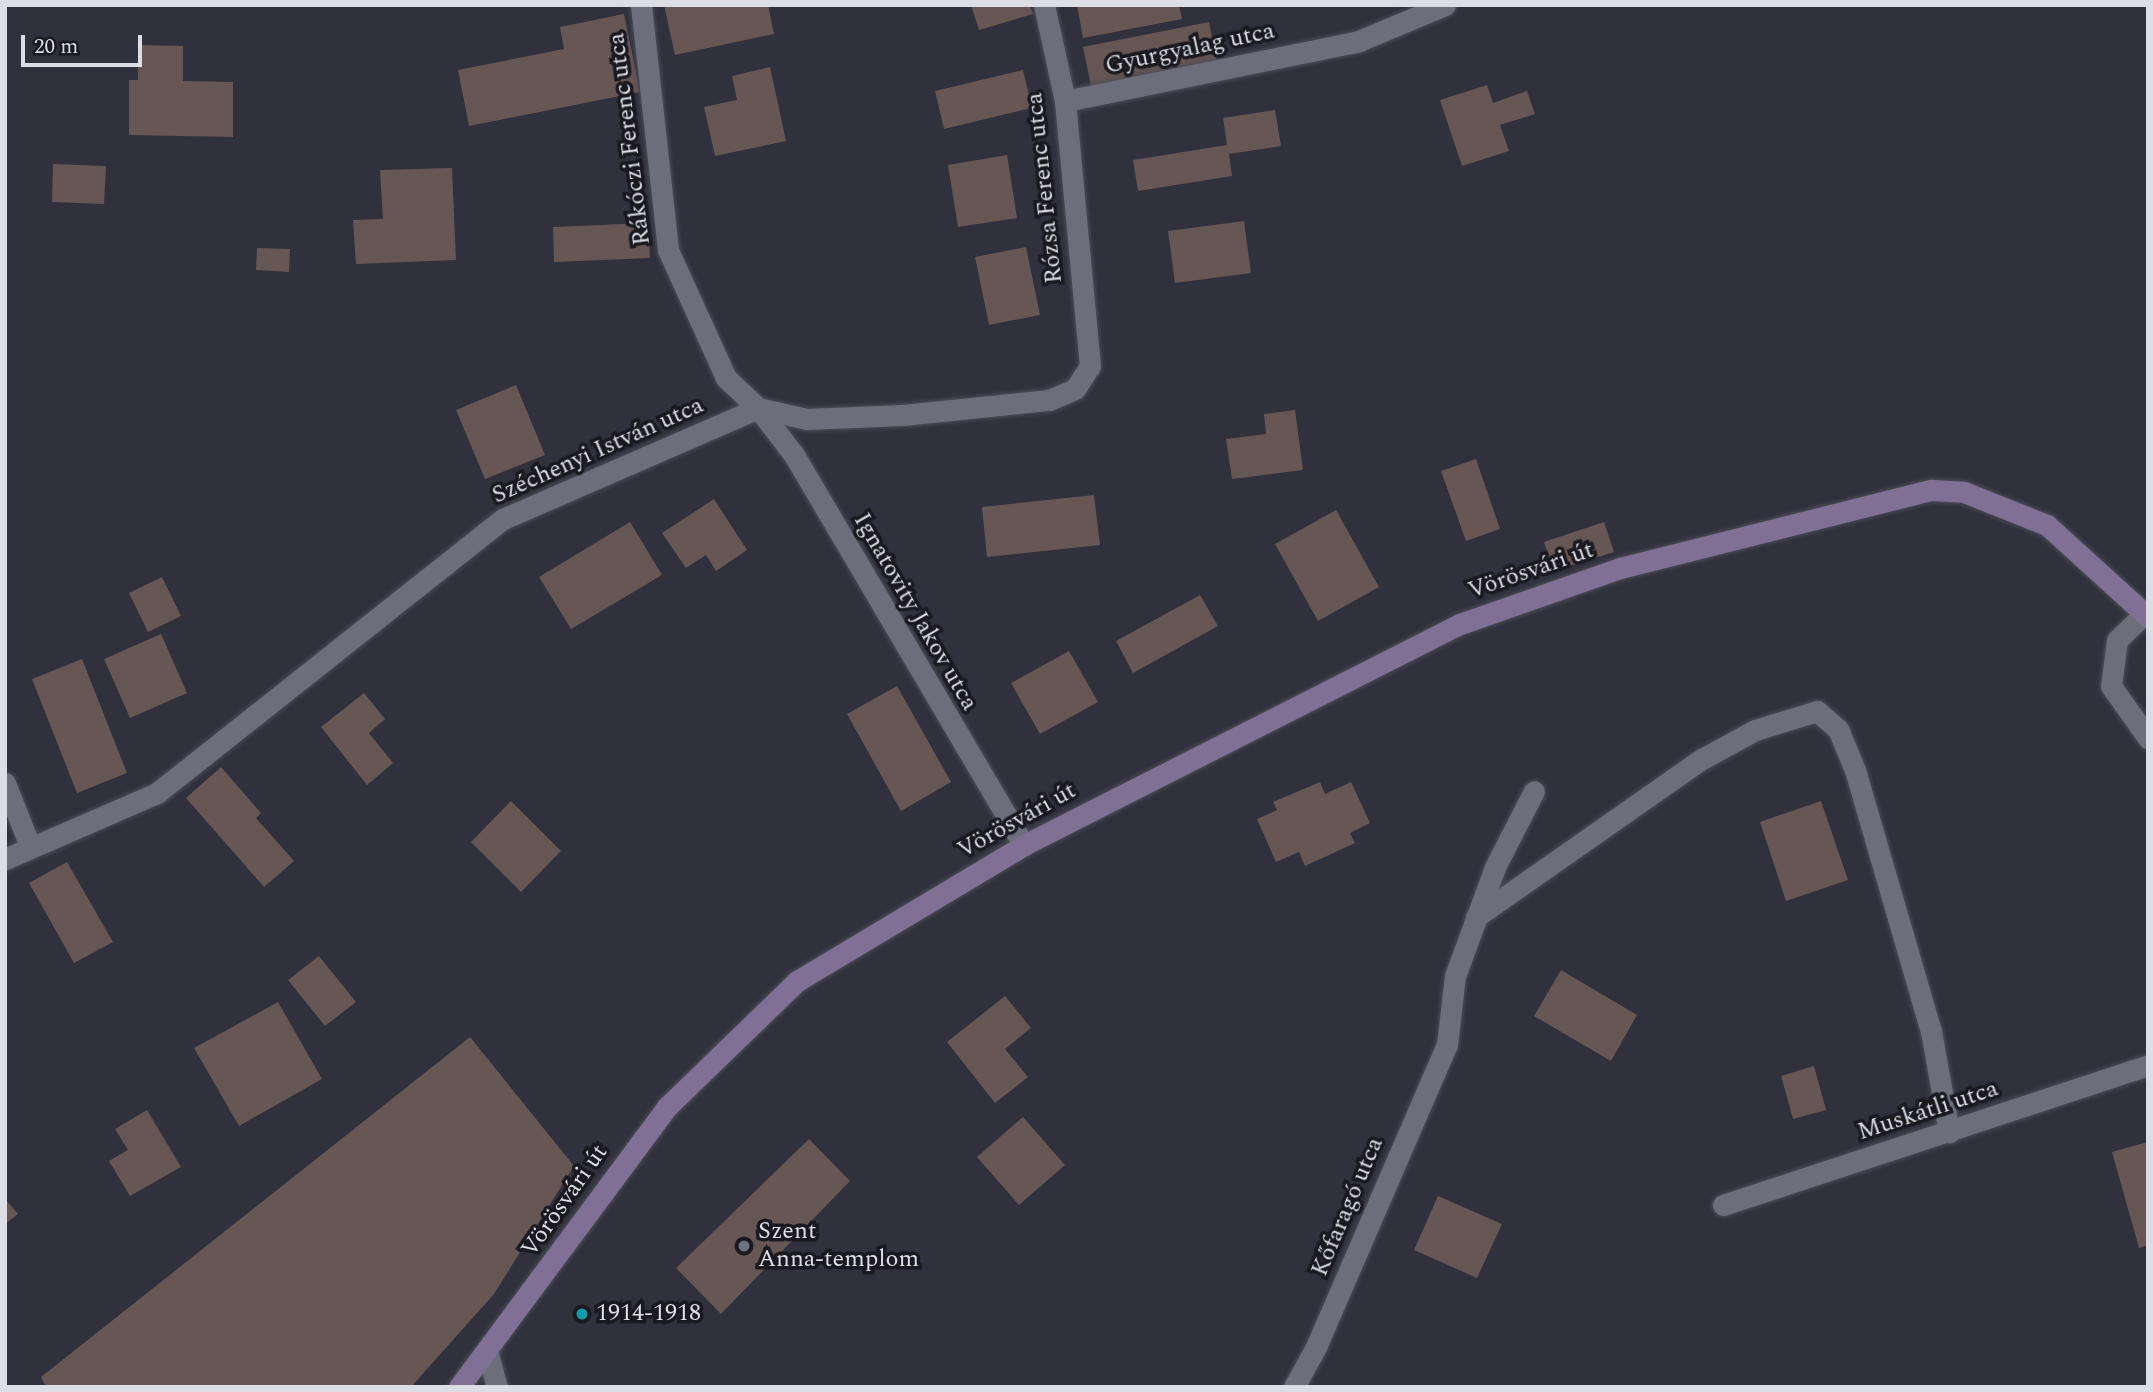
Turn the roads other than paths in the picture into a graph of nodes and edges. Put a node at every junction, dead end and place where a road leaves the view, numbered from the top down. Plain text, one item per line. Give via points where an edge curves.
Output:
1 (641, 5) edge
2 (1044, 5) edge
3 (1445, 5) edge
4 (1065, 102) junction
5 (758, 408) junction
6 (2146, 615) edge
7 (2148, 738) edge
8 (5, 783) edge
9 (1534, 790) dead end
10 (1024, 845) junction
11 (30, 846) junction
12 (5, 859) edge
13 (1476, 917) junction
14 (2148, 1065) edge
15 (1949, 1132) junction
16 (1723, 1205) dead end
17 (488, 1354) junction
18 (459, 1387) edge
19 (497, 1387) edge
20 (1294, 1387) edge

1 - 5 street, Rákóczi Ferenc utca via 668,250 726,378
2 - 4 street, Rózsa Ferenc utca
3 - 4 street, Gyurgyalag utca via 1359,41
4 - 5 street, Rózsa Ferenc utca via 1090,366 1075,389 1049,400 903,415 807,419
5 - 10 street, Ignatovity Jakov utca via 794,456
5 - 11 street, Széchenyi István utca via 503,519 157,793
6 - 7 street via 2117,640 2112,686
6 - 10 main road, Vörösvári út via 2047,525 1964,492 1931,490 1620,568 1460,624
8 - 11 street
9 - 13 street, Kőfaragó utca
10 - 17 main road, Vörösvári út via 797,981 706,1065 630,1155
11 - 12 street, Széchenyi István utca
13 - 15 street via 1702,759 1755,730 1816,711 1838,729 1855,770 1931,1031
13 - 20 street, Kőfaragó utca via 1455,976 1447,1045 1316,1347
14 - 15 street, Muskátli utca
15 - 16 street, Muskátli utca
17 - 18 main road, Vörösvári út
17 - 19 street

